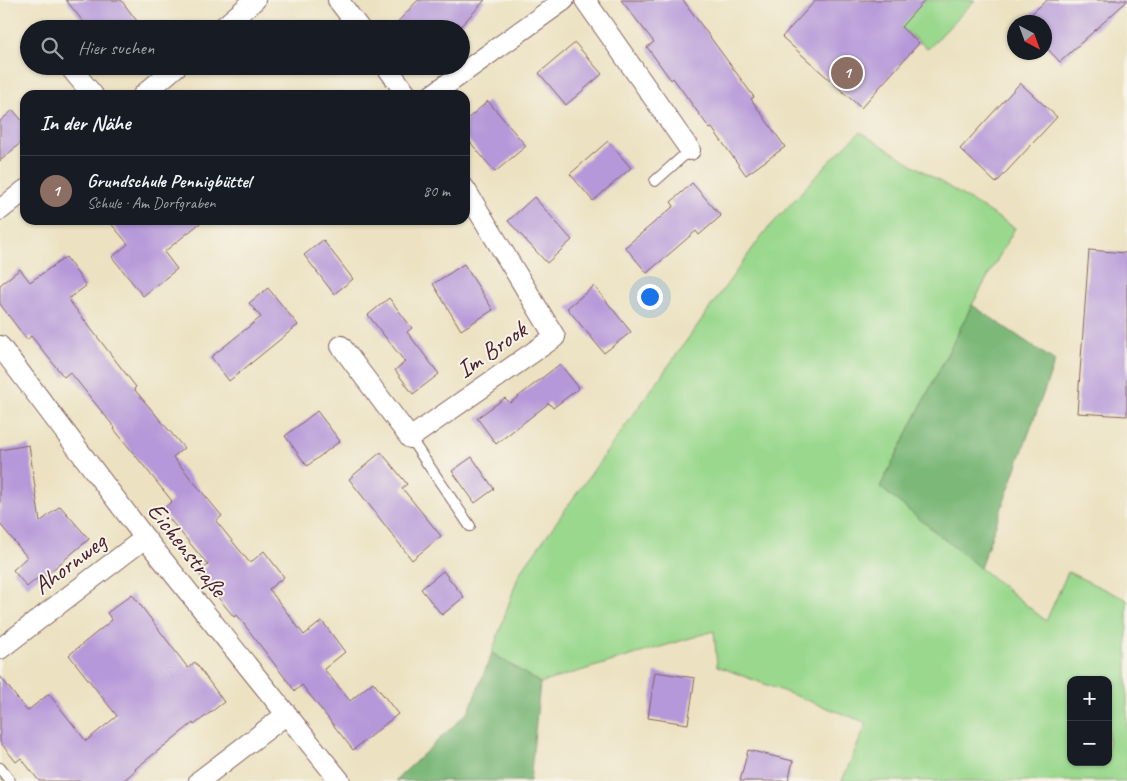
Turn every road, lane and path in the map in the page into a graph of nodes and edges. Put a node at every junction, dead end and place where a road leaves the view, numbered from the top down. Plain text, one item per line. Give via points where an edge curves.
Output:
1 (255, 0) edge
2 (338, 0) edge
3 (564, 0) edge
4 (585, 0) edge
5 (232, 20) edge
6 (353, 20) edge
7 (470, 68) edge
8 (77, 75) edge
9 (167, 75) edge
10 (393, 75) edge
11 (460, 75) edge
12 (90, 90) edge
13 (150, 90) edge
14 (403, 90) edge
15 (439, 90) edge
16 (690, 150) joint
17 (655, 181) dead end
18 (20, 194) edge
19 (470, 197) edge
20 (0, 210) edge
21 (0, 346) edge
22 (341, 346) dead end
23 (410, 438) junction
24 (470, 526) dead end
25 (145, 538) junction
26 (0, 649) edge
27 (287, 714) junction
28 (0, 768) edge
29 (10, 781) edge
30 (199, 781) edge
31 (340, 781) edge

1 - 5 street
2 - 6 street
3 - 7 street
4 - 16 street
8 - 12 street
9 - 13 street
10 - 14 street
11 - 15 street
16 - 17 lane
18 - 20 street
19 - 23 street, Im Brook via 555,337
21 - 25 street, Eichenstraße
22 - 23 street
23 - 24 lane
25 - 26 street, Ahornweg
25 - 27 street, Eichenstraße
27 - 30 street
27 - 31 street, Eichenstraße
28 - 29 lane

